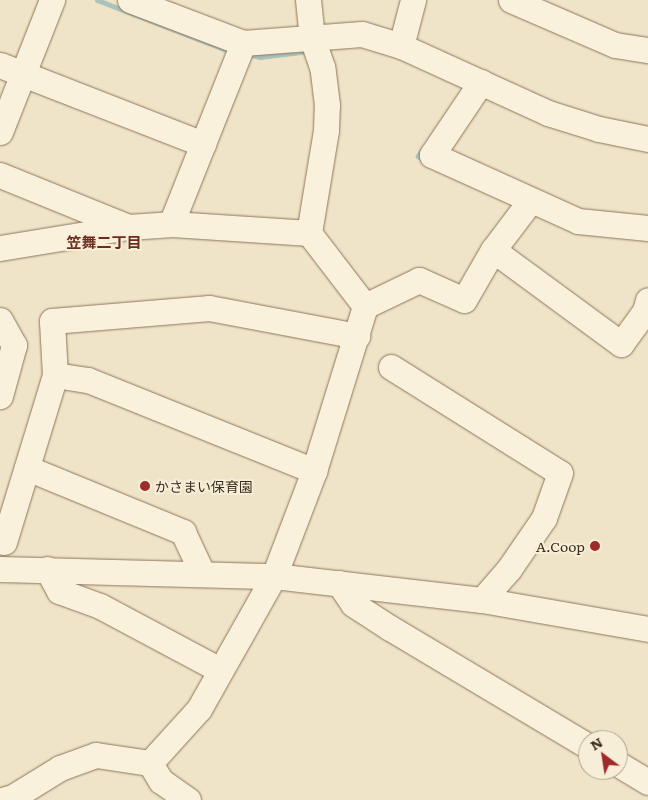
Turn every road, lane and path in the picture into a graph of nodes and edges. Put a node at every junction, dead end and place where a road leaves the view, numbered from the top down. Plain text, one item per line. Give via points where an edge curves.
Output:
1 (52, 0) edge
2 (130, 0) edge
3 (308, 0) edge
4 (412, 0) edge
5 (511, 0) edge
6 (312, 38) junction
7 (243, 43) junction
8 (402, 46) junction
9 (648, 50) edge
10 (11, 69) edge
11 (481, 82) junction
12 (0, 132) edge
13 (648, 139) edge
14 (202, 144) junction
15 (0, 175) edge
16 (530, 201) junction
17 (171, 224) junction
18 (128, 227) junction
19 (648, 228) edge
20 (309, 233) junction
21 (0, 248) edge
22 (493, 250) junction
23 (648, 300) edge
24 (365, 306) junction
25 (0, 320) edge
26 (357, 336) junction
27 (391, 367) dead end
28 (55, 376) junction
29 (0, 396) edge
30 (27, 468) junction
31 (314, 471) junction
32 (4, 542) dead end
33 (0, 569) edge
34 (47, 569) junction
35 (202, 573) junction
36 (274, 576) junction
37 (339, 583) junction
38 (482, 600) junction
39 (648, 629) edge
40 (220, 670) junction
41 (578, 740) edge
42 (150, 763) junction
43 (628, 770) edge
44 (648, 782) edge
45 (2, 800) edge
46 (188, 800) edge

1 - 10 street
2 - 7 street
3 - 6 street
4 - 8 street
5 - 9 street via 615,45
6 - 7 street
6 - 8 street via 362,34
6 - 20 street via 322,68 326,130
7 - 14 street
8 - 11 street
10 - 12 street
10 - 14 street
11 - 13 street via 548,113 599,129
11 - 16 street via 432,155
14 - 17 street
15 - 18 street
16 - 19 street via 578,221
16 - 22 street
17 - 18 street
17 - 20 street
18 - 21 street
20 - 24 street
22 - 23 street via 621,344 645,311
22 - 24 street via 464,300 419,280
24 - 26 street
25 - 29 street via 14,345
26 - 28 street via 209,308 52,321
26 - 31 street
27 - 38 street via 560,472 544,518 509,569
28 - 30 street
28 - 31 street via 88,380
30 - 32 street
30 - 35 street via 183,532
31 - 36 street
33 - 34 street
34 - 35 street
34 - 40 street via 59,591 100,606
35 - 36 street
36 - 37 street
36 - 40 street
37 - 38 street
37 - 41 street via 353,604
38 - 39 street
40 - 42 street via 199,709
42 - 45 street via 96,755 60,768 13,797
42 - 46 street via 161,781
43 - 44 street

